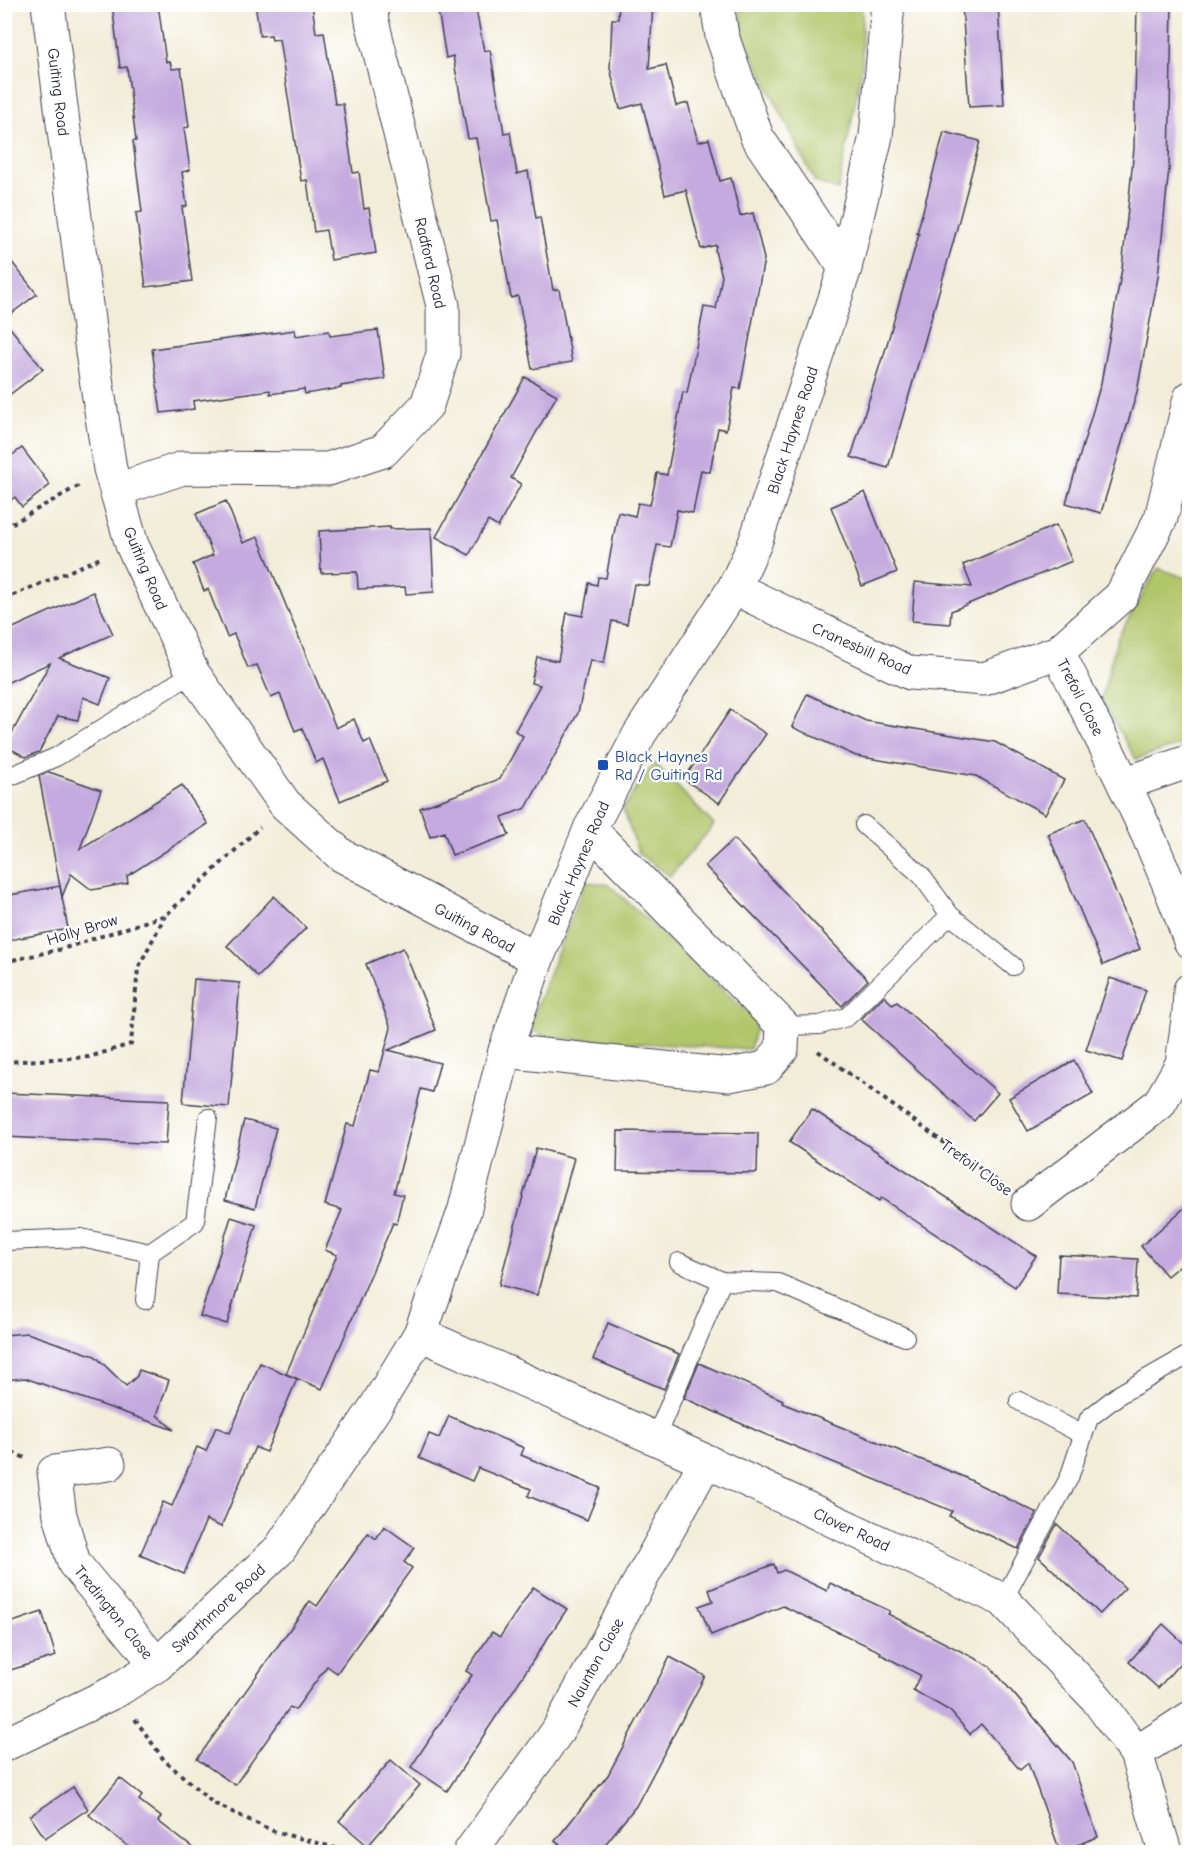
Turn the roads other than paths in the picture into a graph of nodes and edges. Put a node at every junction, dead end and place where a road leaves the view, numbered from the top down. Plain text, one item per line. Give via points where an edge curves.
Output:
1 (48, 4) edge
2 (370, 4) edge
3 (717, 4) edge
4 (888, 4) edge
5 (845, 268) junction
6 (1190, 398) edge
7 (113, 479) junction
8 (734, 588) junction
9 (1058, 652) junction
10 (193, 673) junction
11 (1190, 761) edge
12 (4, 779) edge
13 (1124, 784) junction
14 (864, 825) dead end
15 (590, 829) junction
16 (950, 915) junction
17 (1190, 941) edge
18 (537, 960) junction
19 (1013, 966) dead end
20 (1190, 990) edge
21 (783, 1026) junction
22 (505, 1051) junction
23 (208, 1118) dead end
24 (1028, 1204) road end
25 (4, 1241) edge
26 (150, 1253) junction
27 (679, 1262) dead end
28 (722, 1281) junction
29 (145, 1300) dead end
30 (420, 1334) junction
31 (904, 1337) dead end
32 (1190, 1354) edge
33 (1019, 1401) dead end
34 (375, 1408) joint
35 (1083, 1435) junction
36 (656, 1439) junction
37 (706, 1461) junction
38 (109, 1464) dead end
39 (1003, 1600) junction
40 (157, 1665) junction
41 (1190, 1718) edge
42 (4, 1745) edge
43 (1136, 1754) junction
44 (470, 1852) edge
45 (1165, 1852) edge

1 - 7 street, Guiting Road via 92,352
2 - 7 street, Radford Road via 443,306 443,354 427,405 383,451 328,470 183,468
3 - 5 street via 722,36 757,137
4 - 5 street, Black Haynes Road via 876,136
5 - 8 street, Black Haynes Road via 755,543
6 - 9 street, Cranesbill Road via 1161,518 1121,596
7 - 10 street, Guiting Road via 132,544
8 - 9 street, Cranesbill Road via 910,673 984,679
8 - 15 street, Black Haynes Road via 639,735
9 - 13 street, Trefoil Close
10 - 12 lane via 56,757
10 - 18 street, Guiting Road via 285,804 341,855
11 - 13 street
13 - 17 street, Trefoil Close
14 - 16 lane via 921,875
15 - 18 street, Black Haynes Road
15 - 21 street
16 - 19 lane
16 - 21 lane via 847,1017 819,1025
18 - 22 street, Black Haynes Road
20 - 24 street, Trefoil Close via 1182,1064 1159,1104
21 - 22 street via 782,1048 766,1068 729,1075
22 - 30 street, Black Haynes Road via 464,1212
23 - 26 lane via 195,1222
25 - 26 lane via 81,1238
26 - 29 lane
27 - 28 lane
28 - 31 lane via 778,1283
28 - 36 lane
30 - 34 street, Black Haynes Road
30 - 36 street, Clover Road
32 - 35 lane via 1112,1400 1089,1418
33 - 35 lane
34 - 40 street, Swarthmore Road via 279,1550
35 - 39 lane via 1069,1478
36 - 37 street, Clover Road
37 - 39 street, Clover Road
37 - 44 street, Naunton Close via 557,1732
38 - 40 street, Tredington Close via 54,1472 60,1515 74,1563
39 - 43 street, Clover Road via 1097,1699
40 - 42 street, Swarthmore Road via 116,1691
41 - 43 street
43 - 45 street, Clover Road

